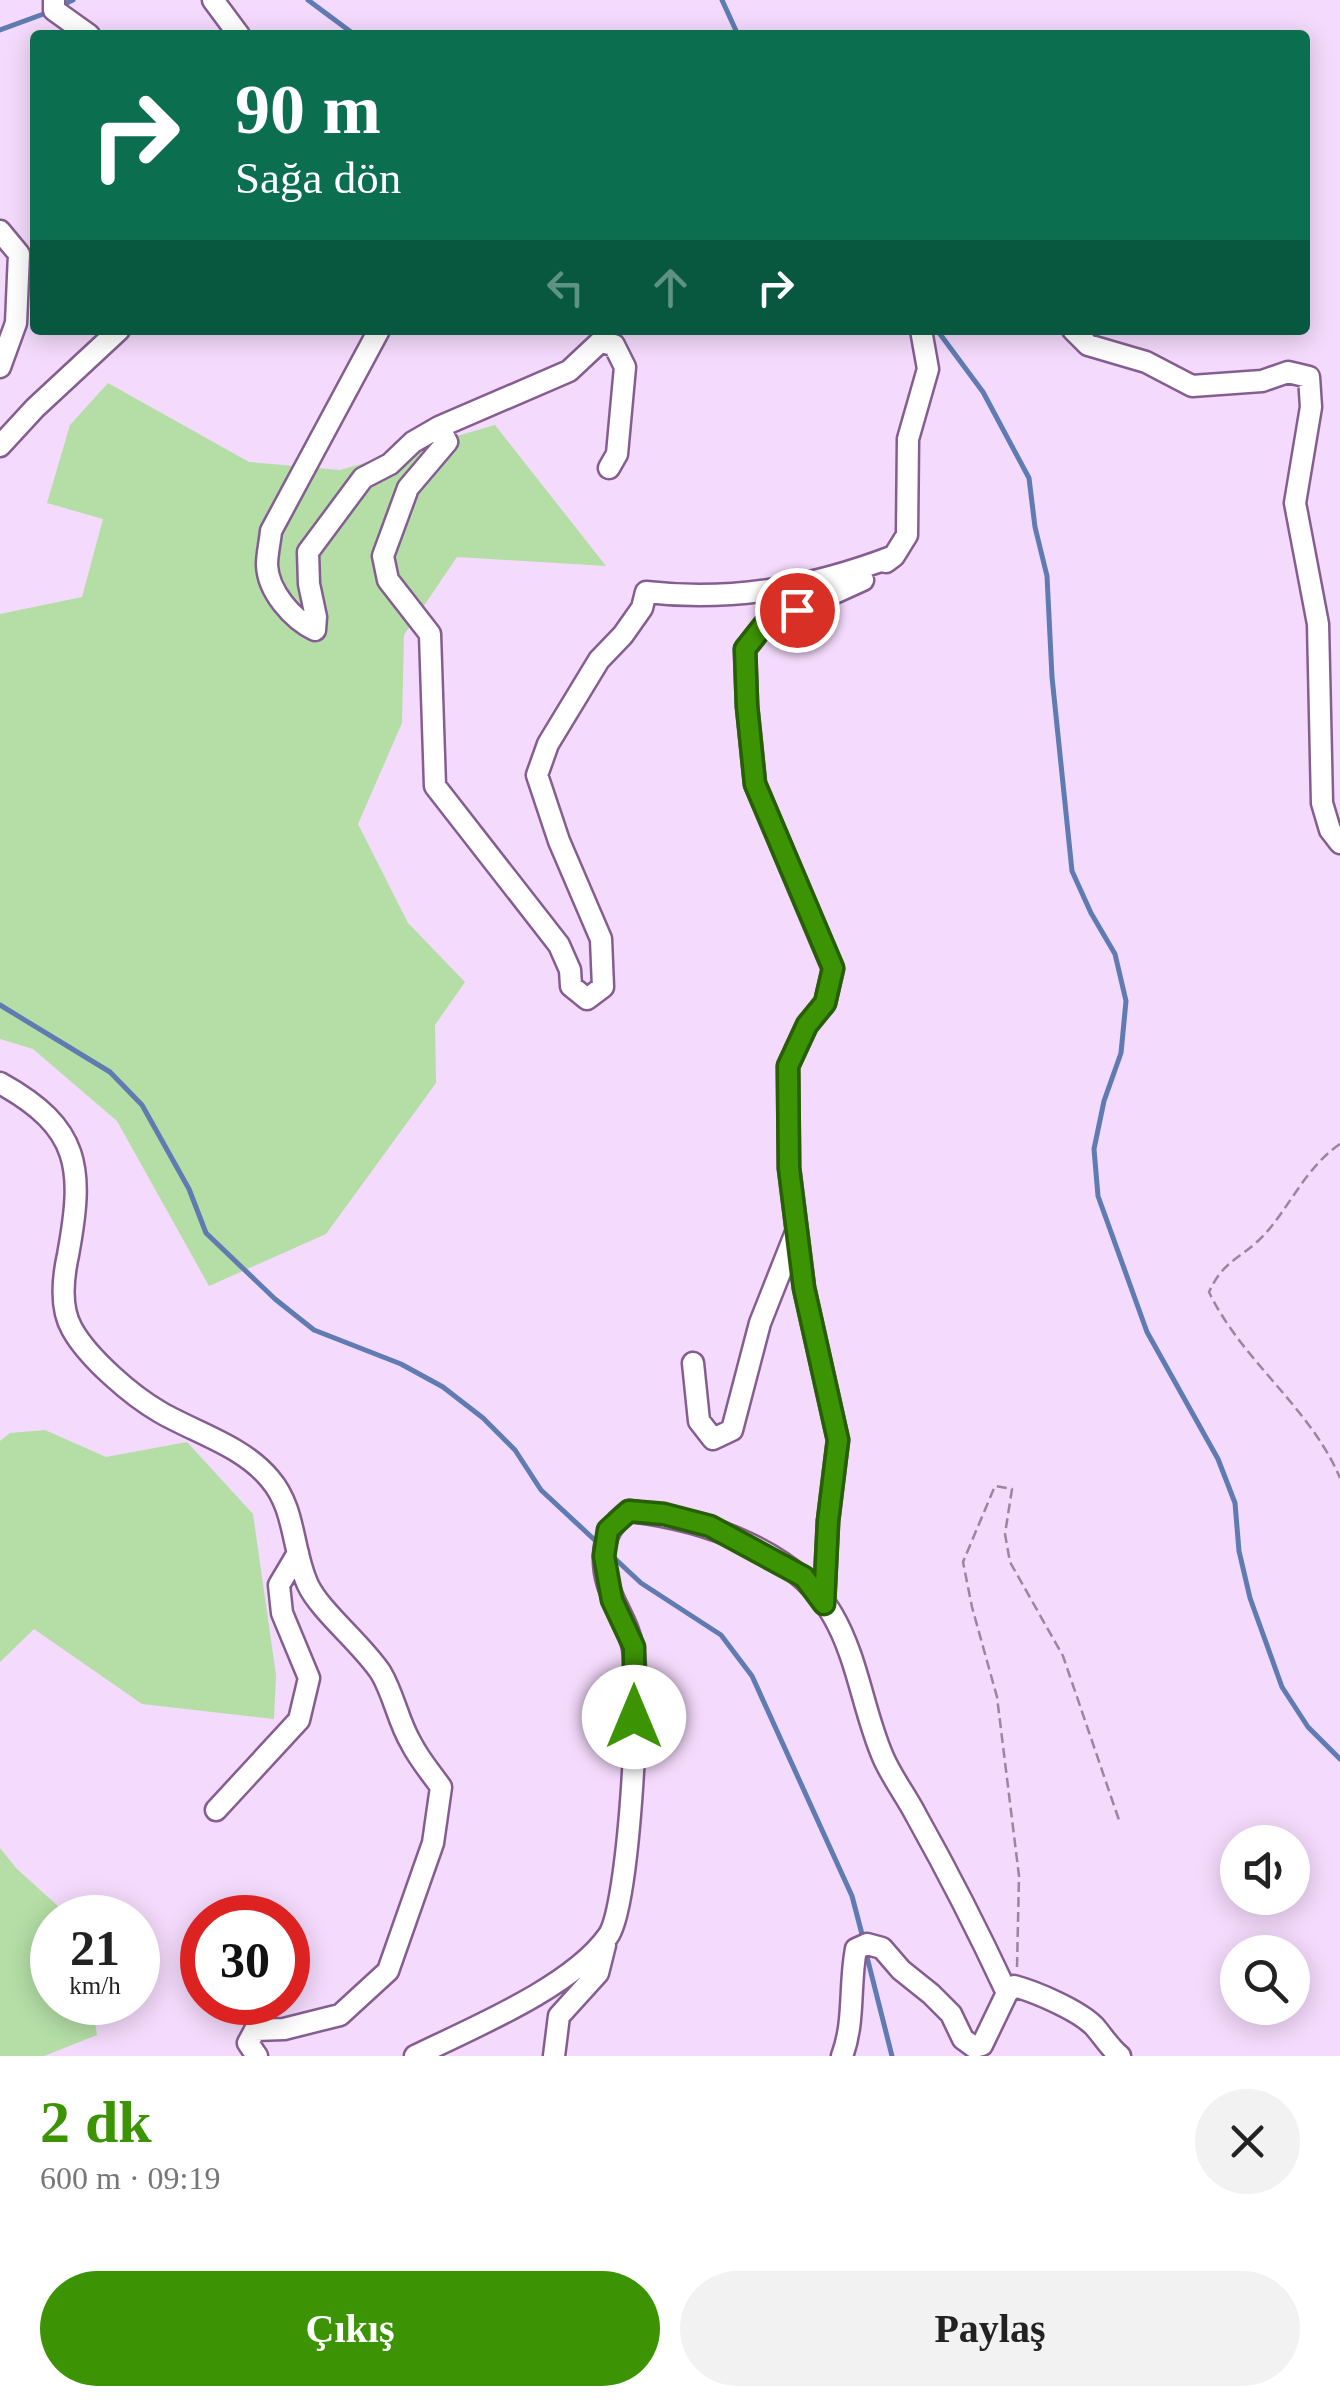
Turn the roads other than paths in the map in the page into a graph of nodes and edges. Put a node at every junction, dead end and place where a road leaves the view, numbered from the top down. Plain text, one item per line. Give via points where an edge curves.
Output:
1 (54, 0) edge
2 (213, 0) edge
3 (82, 30) edge
4 (235, 30) edge
5 (0, 231) edge
6 (115, 335) edge
7 (376, 335) edge
8 (922, 335) edge
9 (1078, 335) edge
10 (0, 367) edge
11 (439, 427) junction
12 (0, 446) edge
13 (609, 468) dead end
14 (894, 556) junction
15 (1340, 842) edge
16 (0, 1084) edge
17 (797, 1230) junction
18 (692, 1363) dead end
19 (298, 1553) junction
20 (824, 1604) junction
21 (216, 1810) dead end
22 (607, 1938) junction
23 (1011, 1990) junction
24 (258, 2056) edge
25 (415, 2056) edge
26 (554, 2056) edge
27 (842, 2056) edge
28 (1120, 2056) edge

1 - 3 street via 54,10
2 - 4 street
5 - 10 street via 19,254 16,322
6 - 12 street
7 - 11 street via 271,531 267,568 283,605 300,623 315,630 308,552 363,478
8 - 14 street via 928,370 908,440 907,535
9 - 15 street via 1192,386 1262,381 1288,372 1309,377 1296,503 1318,624 1322,803
11 - 13 street via 569,371 600,342 614,345 625,368 617,454
11 - 14 street via 447,442 408,488 382,556 388,580 430,634 435,786 559,945 571,986 586,999 603,987 601,939 537,775 548,744 599,660 633,622 646,592 731,596 804,586
14 - 17 street via 863,580 764,625 745,649 755,784 833,968 825,1003 788,1066
16 - 19 street via 34,1102 60,1127 75,1164 74,1224 62,1282 70,1326 98,1362 157,1410 256,1464 286,1503
17 - 18 street via 760,1323 732,1430 714,1439 698,1421
17 - 20 street via 838,1440
19 - 21 street via 279,1585 282,1613 309,1678 299,1720
19 - 24 street via 310,1590 382,1675 410,1742 441,1787 433,1842 388,1972 340,2015 255,2030 248,2044
20 - 22 street via 804,1577 710,1526 629,1511 608,1530 608,1584 634,1647 634,1787
20 - 23 street via 859,1678 883,1756
22 - 25 street via 586,1963
22 - 26 street via 598,1973 558,2016
23 - 27 street via 982,2045 974,2048 931,1994 882,1948 867,1944 856,1949 850,2034
23 - 28 street via 1093,2025

